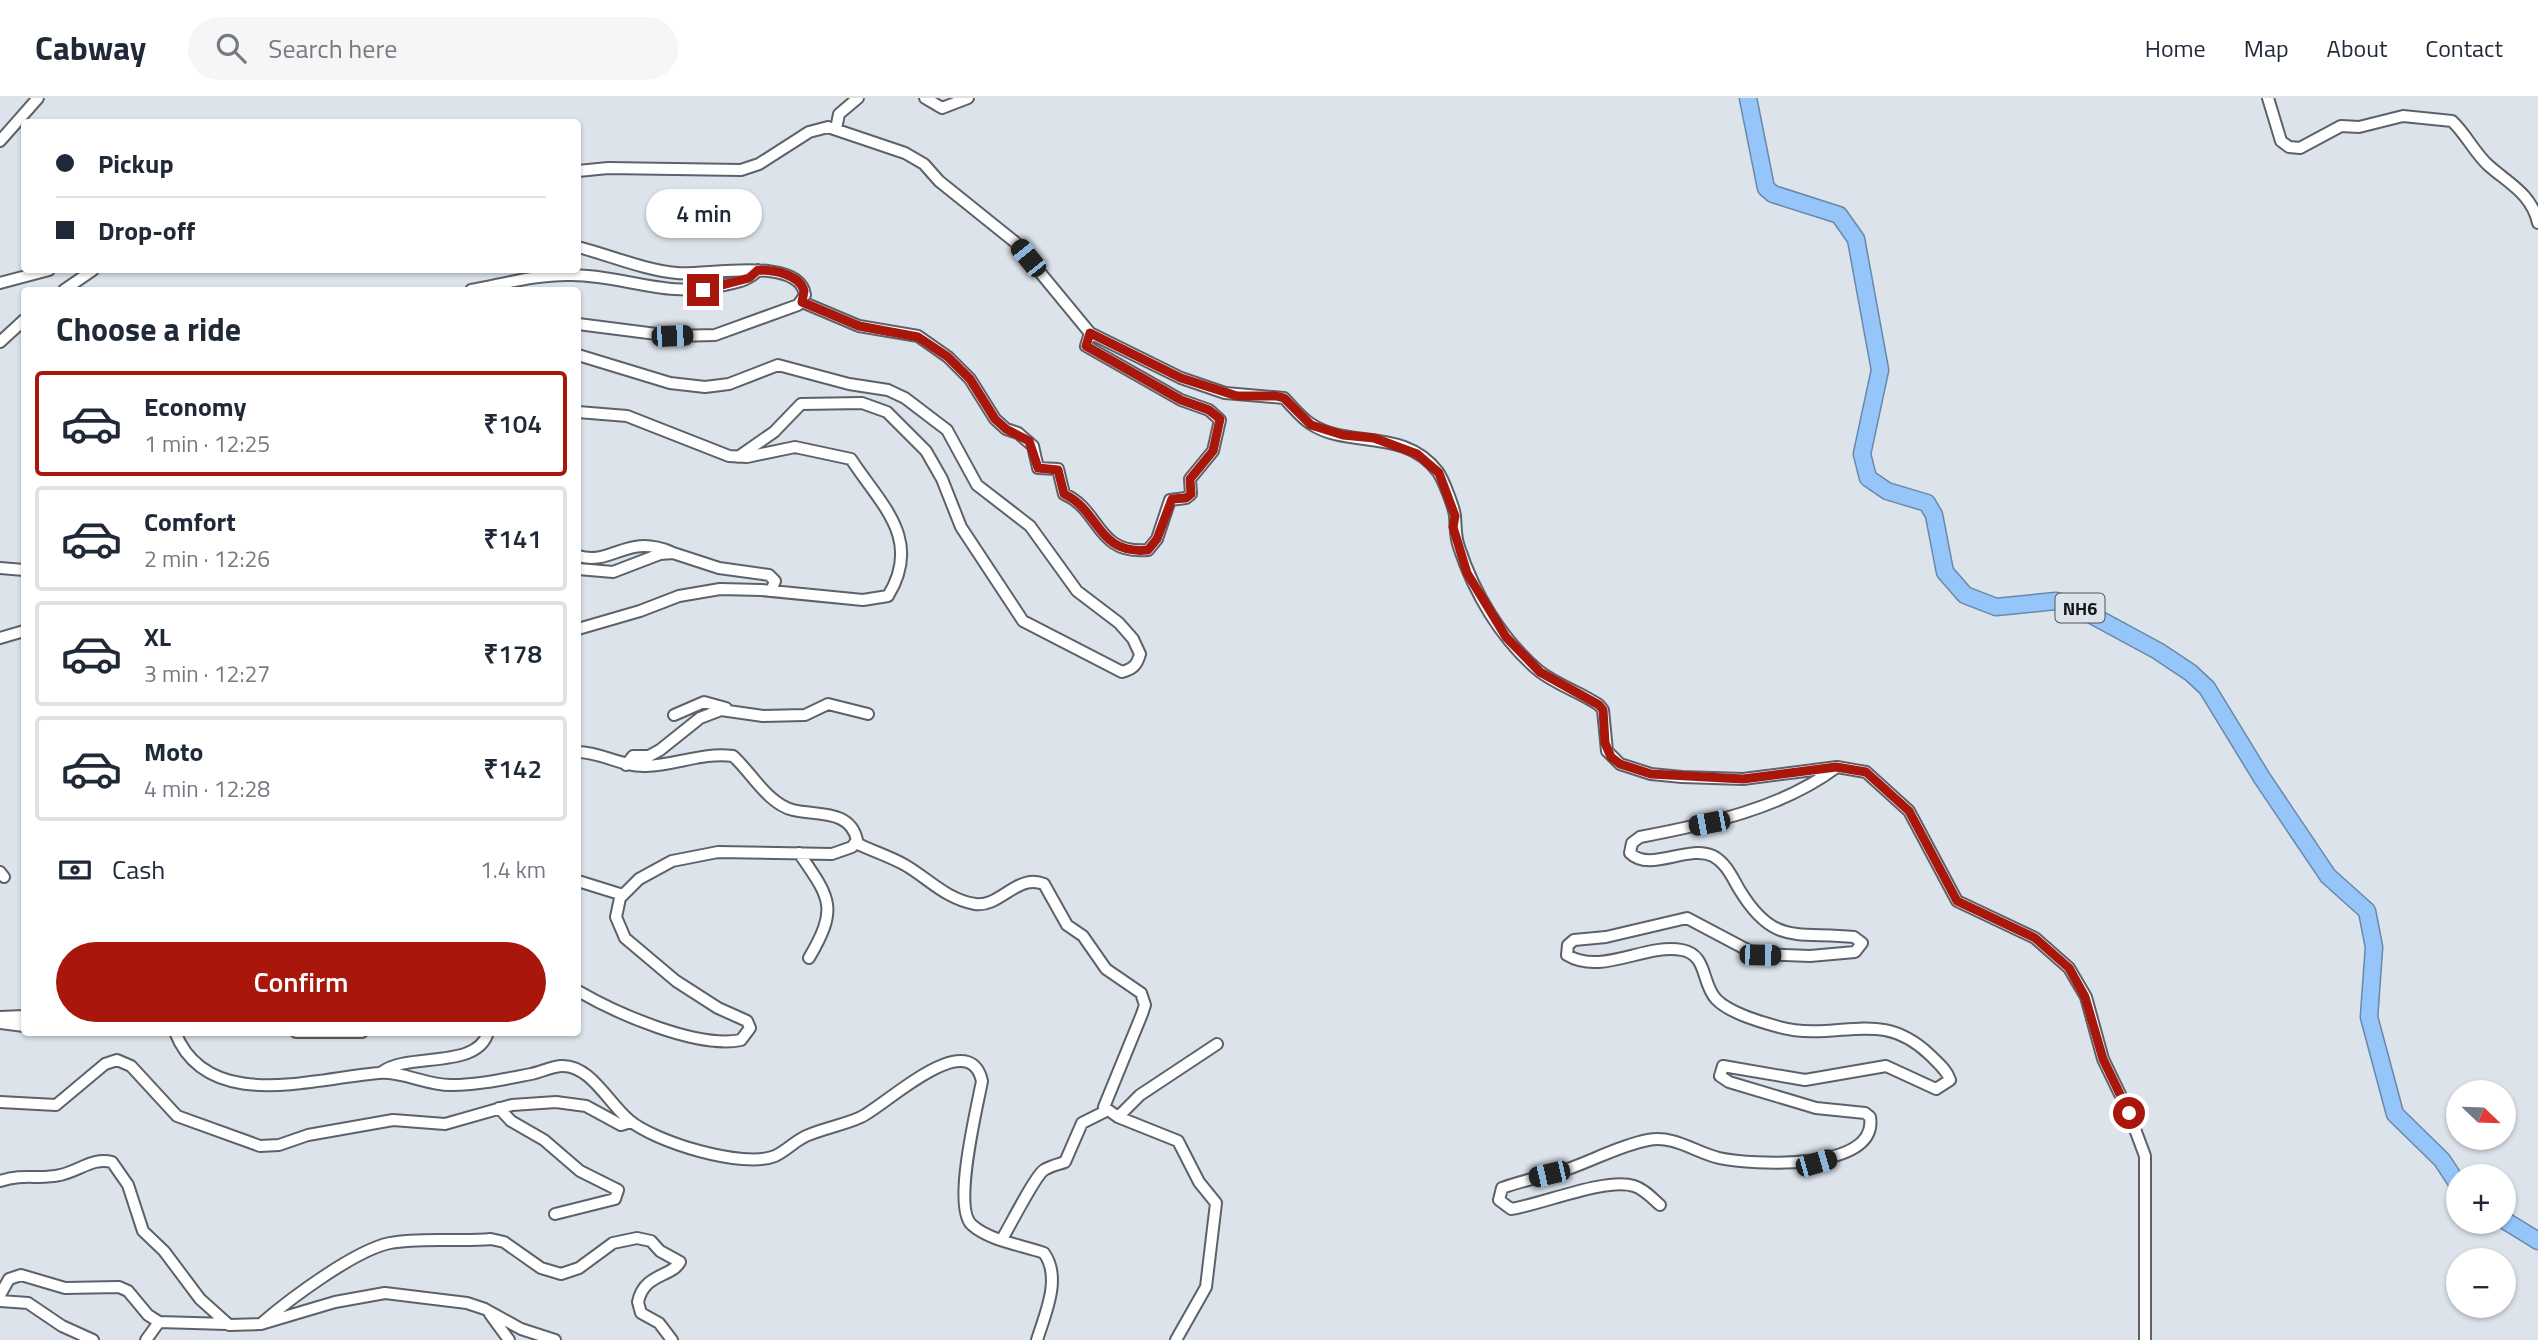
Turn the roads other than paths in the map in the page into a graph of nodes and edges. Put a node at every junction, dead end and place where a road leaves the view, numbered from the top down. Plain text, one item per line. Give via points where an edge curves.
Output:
1 (38, 98) edge
2 (858, 98) edge
3 (925, 98) edge
4 (968, 98) edge
5 (1748, 98) edge
6 (2268, 98) edge
7 (836, 129) junction
8 (0, 141) edge
9 (581, 171) edge
10 (2538, 223) edge
11 (581, 248) edge
12 (758, 270) junction
13 (38, 273) edge
14 (89, 273) edge
15 (0, 283) edge
16 (68, 287) edge
17 (486, 287) edge
18 (802, 302) junction
19 (21, 323) edge
20 (581, 324) edge
21 (1090, 333) junction
22 (0, 342) edge
23 (581, 356) edge
24 (581, 412) edge
25 (738, 457) junction
26 (673, 553) junction
27 (581, 556) edge
28 (0, 568) edge
29 (581, 569) edge
30 (21, 570) edge
31 (771, 591) junction
32 (581, 628) edge
33 (21, 632) edge
34 (0, 638) edge
35 (732, 710) junction
36 (867, 714) dead end
37 (674, 715) dead end
38 (581, 753) edge
39 (626, 765) junction
40 (1837, 767) junction
41 (856, 844) junction
42 (799, 853) junction
43 (581, 882) edge
44 (622, 895) junction
45 (809, 958) dead end
46 (581, 993) edge
47 (21, 1016) edge
48 (0, 1017) edge
49 (0, 1023) edge
50 (21, 1026) edge
51 (177, 1036) edge
52 (487, 1036) edge
53 (1217, 1044) dead end
54 (382, 1072) junction
55 (0, 1102) edge
56 (499, 1108) junction
57 (1106, 1111) junction
58 (1118, 1117) junction
59 (631, 1122) junction
60 (2446, 1166) edge
61 (0, 1181) edge
62 (1660, 1205) dead end
63 (555, 1214) dead end
64 (2516, 1227) edge
65 (1002, 1239) junction
66 (2538, 1241) edge
67 (0, 1295) edge
68 (0, 1301) edge
69 (485, 1309) junction
70 (159, 1321) junction
71 (261, 1324) junction
72 (229, 1325) junction
73 (93, 1340) edge
74 (146, 1340) edge
75 (509, 1340) edge
76 (555, 1340) edge
77 (672, 1340) edge
78 (1037, 1340) edge
79 (1176, 1340) edge
80 (2145, 1340) edge

1 - 8 street
2 - 7 street via 839,114
3 - 4 street via 942,108
5 - 60 highway, NH6 via 1766,188 1839,215 1856,239 1880,370 1862,454 1868,478 1887,491 1927,503 1934,515 1945,572 1965,596 1996,607 2056,601 2073,605 2158,651 2207,688 2328,876 2367,911 2374,947 2369,1017 2395,1114
6 - 10 street via 2284,145 2294,148 2341,126 2359,127 2403,116 2452,121 2487,164 2529,200
7 - 9 street via 809,132 759,164 741,170
7 - 21 street via 924,164 1015,242
11 - 12 street via 675,273
12 - 17 street via 749,278 696,291 653,289 572,275
12 - 18 street via 798,280 804,291
13 - 15 street
14 - 16 street
18 - 20 street via 715,335 672,336
18 - 21 street via 859,326 918,337 948,357 977,388 995,419 1029,441 1038,468 1058,470 1064,494 1081,503 1107,540 1136,551 1148,550 1157,539 1170,500 1191,494 1190,479 1213,451 1220,419 1086,346
19 - 22 street
21 - 40 street via 1181,378 1237,396 1284,398 1311,425 1408,449 1430,464 1439,473 1455,516 1453,527 1467,573 1490,613 1540,672 1599,705 1607,751 1620,764 1651,774 1743,779
23 - 25 street via 670,383 705,387 785,366 905,398 947,430 977,485 1030,526 1077,591 1133,639 1140,654 1138,662 1122,671 1023,621 961,527 926,451 887,412 862,403 801,404 774,432
24 - 25 street via 628,416
25 - 31 street via 795,447 851,459 880,498 903,541 899,576 888,596 863,600
26 - 27 street via 637,545 598,558
26 - 29 street via 612,572
26 - 31 street via 719,568 769,575 775,581
28 - 30 street
31 - 32 street via 720,589 679,596
33 - 34 street
35 - 36 street via 763,716 805,715 828,704
35 - 37 street via 704,702
35 - 39 street via 705,715 669,744 649,756 633,756
38 - 39 street
39 - 41 street via 733,756 780,803 792,810 839,818 854,831
40 - 62 street via 1814,783 1742,813 1640,837 1632,843 1630,853 1642,860 1710,855 1726,867 1763,922 1793,933 1858,938 1862,943 1855,952 1755,954 1687,918 1574,940 1567,955 1586,961 1684,950 1700,960 1711,992 1731,1008 1779,1027 1800,1030 1888,1028 1914,1040 1950,1080 1936,1089 1886,1066 1805,1080 1723,1066 1720,1076 1729,1082 1816,1108 1865,1113 1872,1126 1868,1136 1843,1153 1816,1163 1722,1159 1669,1139 1648,1140 1502,1188 1499,1199 1511,1209 1567,1193 1627,1185 1641,1189
40 - 80 street via 1866,772 1901,801 1957,901 2035,938 2077,979 2103,1059 2145,1156
41 - 42 street via 841,853
41 - 57 street via 890,857 953,898 976,904 986,904 1022,883 1046,885 1065,923 1085,938 1106,969 1138,989 1144,999 1142,1014 1104,1102
42 - 44 street via 718,852 672,861 639,879
42 - 45 street via 825,891 829,907 823,933
43 - 44 street
44 - 46 street via 616,917 625,938 676,981 747,1021 748,1034 733,1042 705,1041 612,1011
47 - 48 street
49 - 50 street
51 - 54 street via 187,1057 222,1078 289,1086
52 - 54 street via 476,1049 428,1062 395,1064
53 - 58 street via 1140,1095
54 - 59 street via 450,1086 573,1067
55 - 56 street via 56,1105 106,1063 117,1060 131,1066 177,1116 260,1146 393,1120 445,1124
56 - 59 street via 575,1103 612,1123
56 - 63 street via 580,1171 618,1190 615,1199
57 - 58 street
57 - 65 street via 1082,1123 1065,1161 1035,1177
58 - 79 street via 1178,1140 1199,1182 1216,1203 1206,1287
59 - 65 street via 689,1148 751,1159 774,1156 804,1136 862,1117 937,1066 959,1060 976,1069 982,1081 964,1210 972,1225
61 - 72 street via 24,1174 58,1176 99,1159 112,1162 128,1185 144,1231 200,1299
64 - 66 highway
65 - 78 street via 1044,1253 1048,1259 1052,1284
67 - 70 street via 9,1279 21,1275 65,1288 119,1287
68 - 73 street via 28,1303
69 - 71 street via 385,1293
69 - 75 street
69 - 76 street via 521,1329
70 - 72 street
70 - 74 street
71 - 72 street
71 - 77 street via 339,1268 387,1244 491,1239 504,1242 541,1268 561,1274 579,1268 612,1243 637,1238 651,1241 680,1262 651,1281 638,1302 641,1313 659,1323

